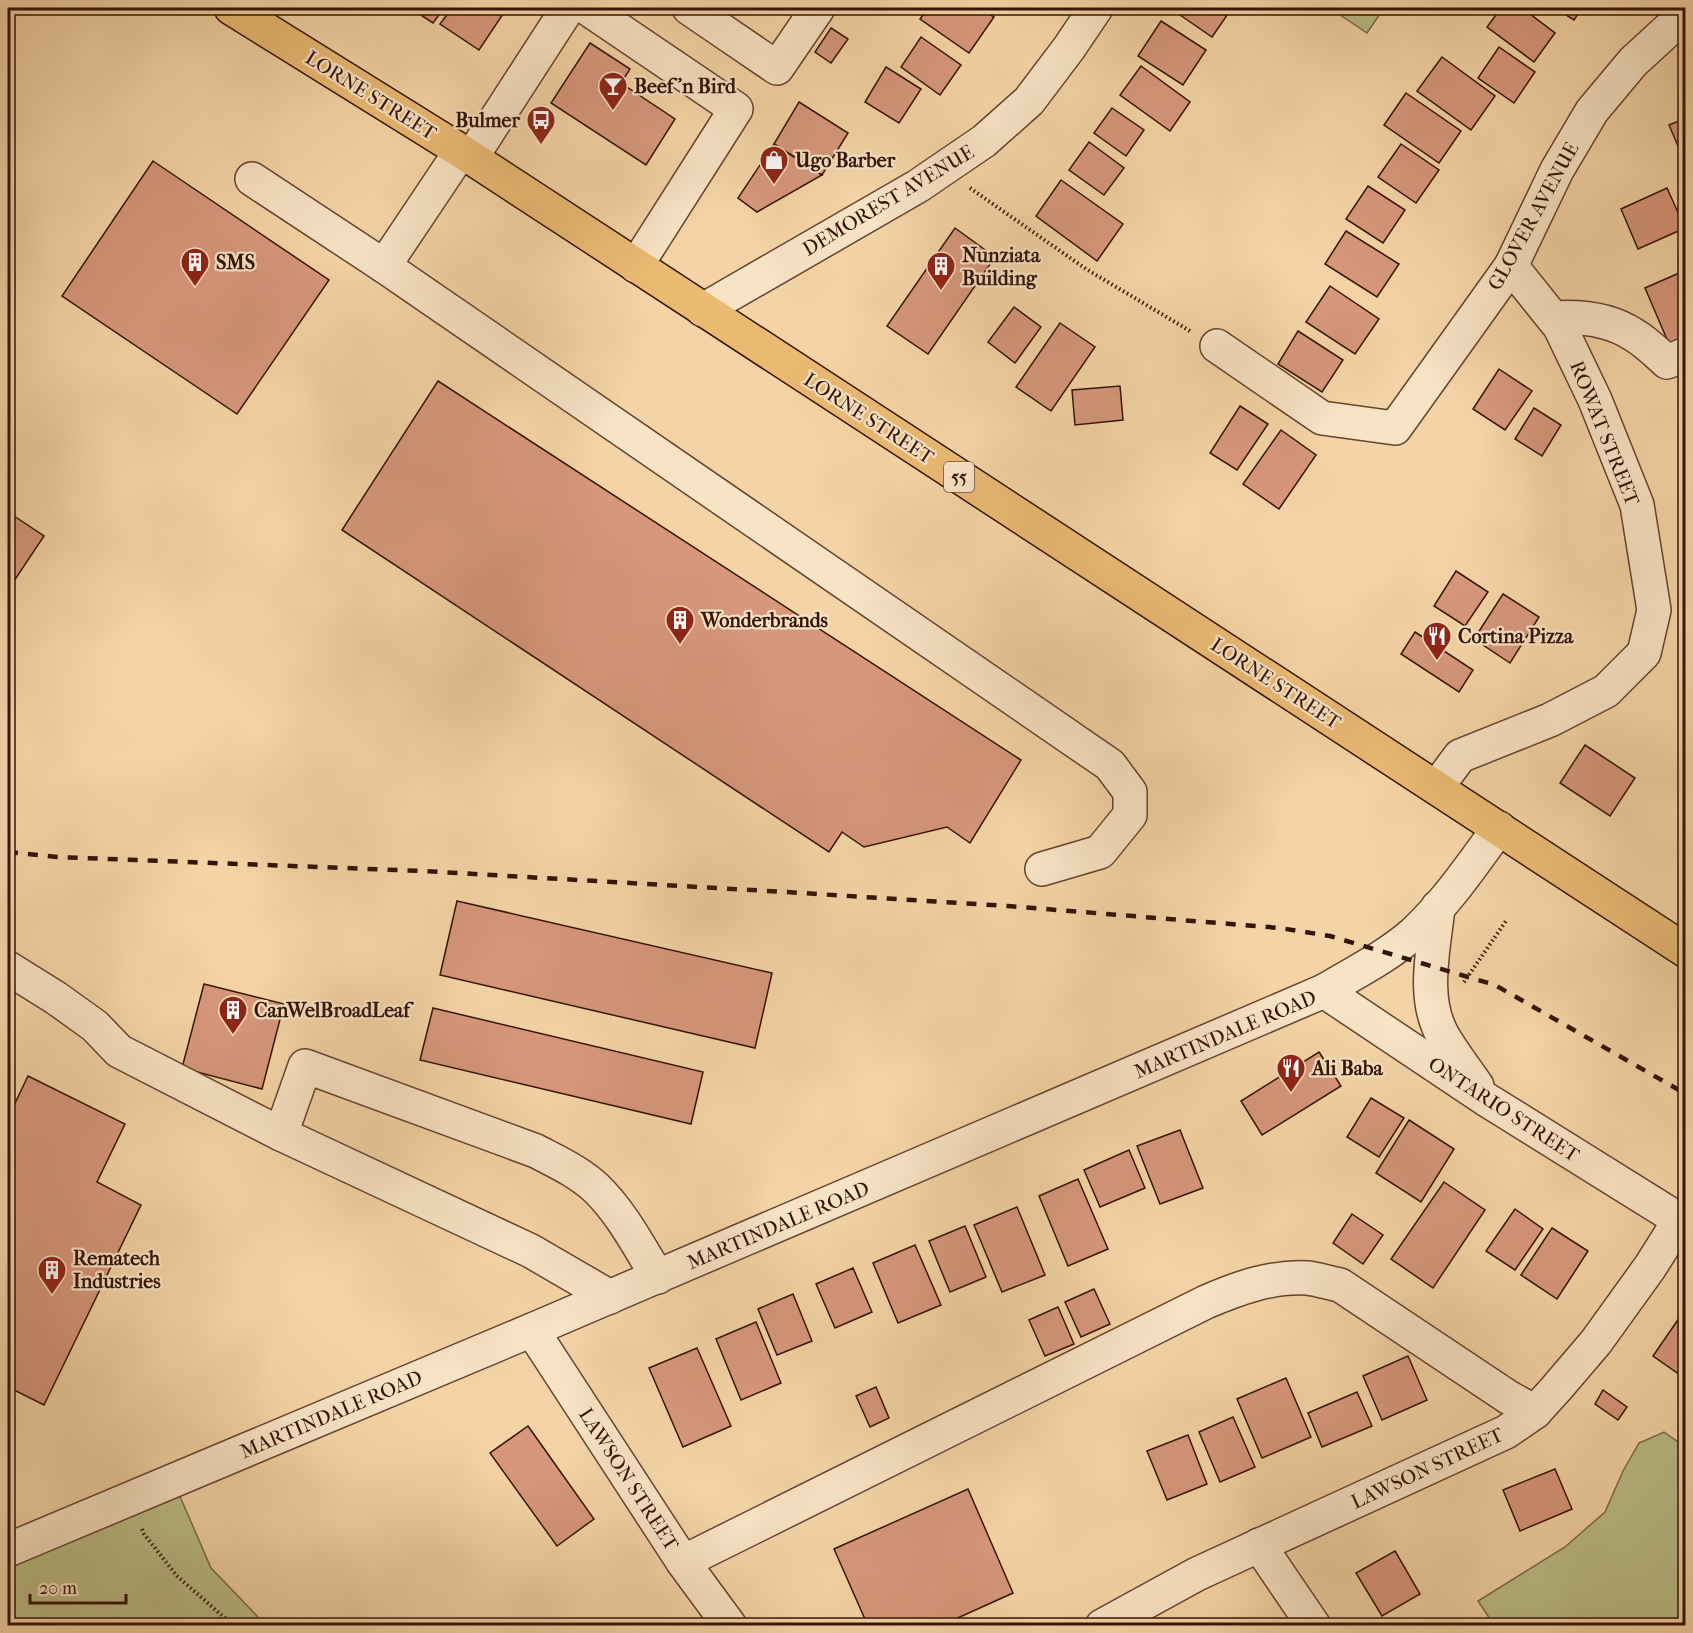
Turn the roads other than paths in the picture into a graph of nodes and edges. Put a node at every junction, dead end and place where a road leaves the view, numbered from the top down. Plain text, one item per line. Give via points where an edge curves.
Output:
1 (231, 8) edge
2 (568, 8) edge
3 (587, 8) edge
4 (689, 8) edge
5 (818, 8) edge
6 (1096, 8) edge
7 (1686, 17) edge
8 (466, 154) junction
9 (252, 179) dead end
10 (384, 266) junction
11 (636, 266) junction
12 (1511, 266) junction
13 (703, 310) junction
14 (1552, 318) junction
15 (1217, 346) road end
16 (1686, 354) edge
17 (1437, 787) junction
18 (1499, 828) junction
19 (1042, 869) dead end
20 (1438, 907) junction
21 (1686, 951) edge
22 (8, 968) edge
23 (1324, 991) junction
24 (1487, 1100) junction
25 (281, 1134) junction
26 (1682, 1223) edge
27 (658, 1276) junction
28 (610, 1297) junction
29 (531, 1330) junction
30 (1535, 1412) junction
31 (1259, 1545) junction
32 (8, 1550) edge
33 (683, 1562) junction
34 (730, 1626) edge
35 (1102, 1626) edge
36 (1314, 1626) edge

1 - 8 main road, LORNE STREET / 55
2 - 8 street
3 - 11 street via 736,109
4 - 5 street via 777,68
6 - 13 street, DEMOREST AVENUE via 1029,101 984,141 918,186
7 - 12 street, GLOVER AVENUE via 1633,62 1593,111 1557,170
8 - 10 street
8 - 11 main road, LORNE STREET / 55
9 - 10 street
10 - 19 street via 1110,765 1130,792 1130,814 1100,852
11 - 13 main road, LORNE STREET / 55
12 - 14 street, ROWAT STREET
12 - 15 street, GLOVER AVENUE via 1395,428 1322,418
13 - 17 main road, LORNE STREET / 55
14 - 16 street via 1575,316 1604,321 1634,334 1667,362
14 - 17 street, ROWAT STREET via 1595,400 1636,505 1654,610 1644,653 1606,691 1550,720 1460,756
17 - 18 main road, LORNE STREET / 55
18 - 20 street, MARTINDALE ROAD
18 - 21 main road, LORNE STREET / 55
20 - 23 street, MARTINDALE ROAD via 1386,953
20 - 24 street via 1429,988 1433,1011 1442,1035
22 - 25 street via 95,1026 119,1051
23 - 24 street, ONTARIO STREET
23 - 27 street, MARTINDALE ROAD
24 - 26 street, ONTARIO STREET
25 - 27 street via 305,1066 536,1151 596,1188 618,1214
25 - 28 street via 531,1251
26 - 30 street, LAWSON STREET via 1596,1342
27 - 28 street, MARTINDALE ROAD
28 - 29 street, MARTINDALE ROAD
29 - 32 street, MARTINDALE ROAD
29 - 33 street, LAWSON STREET
30 - 31 street, LAWSON STREET via 1506,1432
30 - 33 street via 1340,1285 1288,1278 1232,1290 1206,1302
31 - 35 street, LAWSON STREET
31 - 36 street
33 - 34 street, LAWSON STREET

